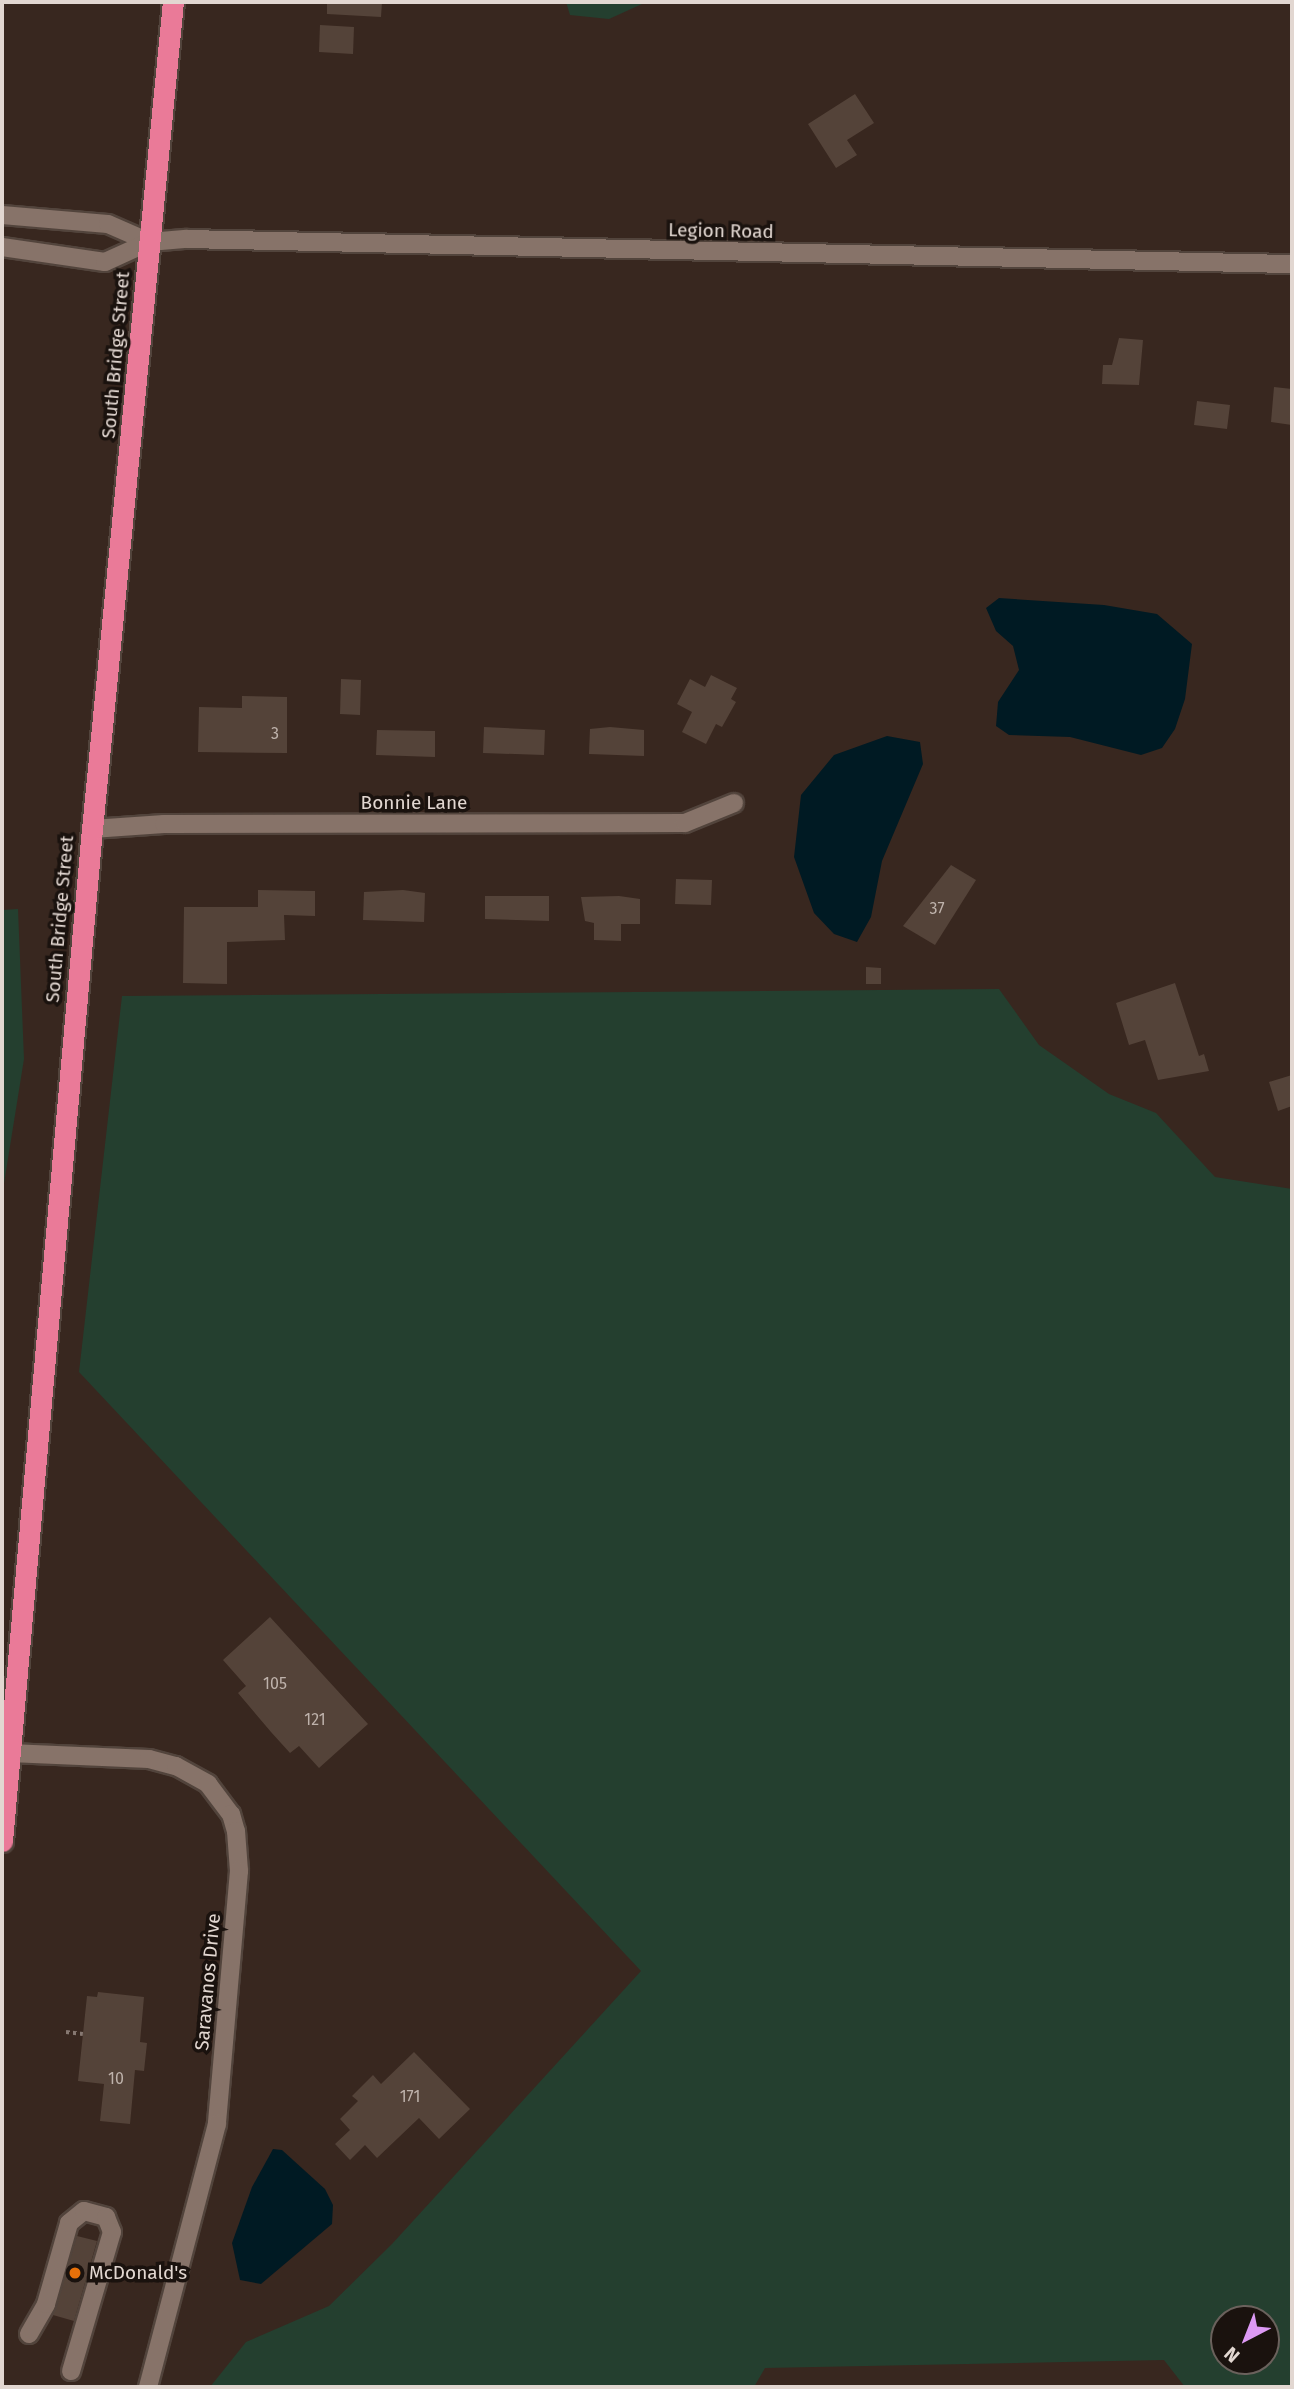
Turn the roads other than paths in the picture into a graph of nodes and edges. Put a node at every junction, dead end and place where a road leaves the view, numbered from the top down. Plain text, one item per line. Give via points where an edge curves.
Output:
1 (173, 2) edge
2 (2, 215) edge
3 (149, 242) junction
4 (2, 247) edge
5 (1292, 264) edge
6 (734, 803) dead end
7 (92, 829) junction
8 (10, 1753) junction
9 (2, 1841) edge
10 (29, 2334) dead end
11 (71, 2371) dead end
12 (148, 2387) edge

1 - 3 highway, South Bridge Street
2 - 3 street via 108,224
3 - 4 street via 105,262
3 - 5 street, Legion Road via 187,239
3 - 7 highway, South Bridge Street
6 - 7 street, Bonnie Lane via 685,823 164,824
7 - 8 highway, South Bridge Street
8 - 9 highway, South Bridge Street
8 - 12 street, Saravanos Drive via 149,1759 176,1766 208,1784 230,1814 236,1831 239,1871 217,2124
10 - 11 street via 46,2304 69,2223 84,2211 106,2217 112,2232

